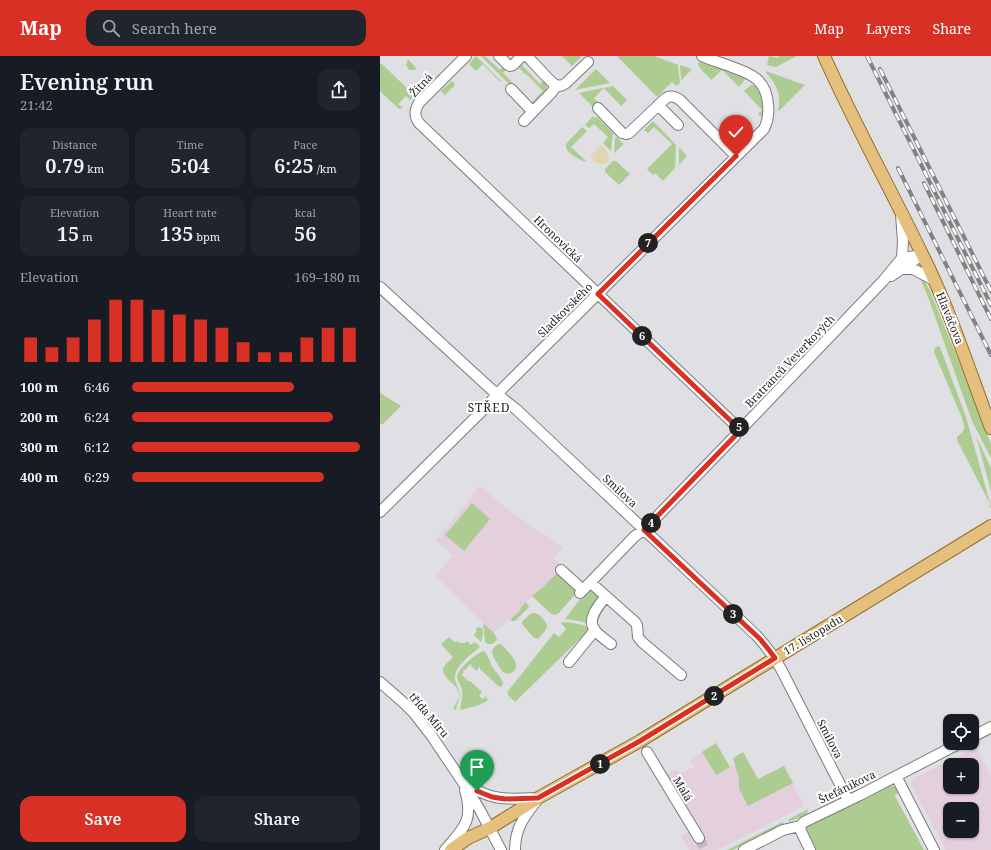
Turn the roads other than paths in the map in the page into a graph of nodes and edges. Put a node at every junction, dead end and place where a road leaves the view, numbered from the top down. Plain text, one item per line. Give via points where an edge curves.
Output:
1 (466, 56) edge
2 (499, 56) edge
3 (522, 56) edge
4 (526, 56) edge
5 (702, 56) edge
6 (824, 56) edge
7 (588, 62) dead end
8 (557, 86) junction
9 (511, 89) dead end
10 (658, 105) junction
11 (598, 108) dead end
12 (533, 112) junction
13 (415, 116) joint
14 (524, 121) dead end
15 (678, 125) dead end
16 (736, 156) junction
17 (901, 212) junction
18 (923, 255) junction
19 (902, 264) junction
20 (934, 280) junction
21 (380, 287) edge
22 (598, 294) junction
23 (497, 394) junction
24 (740, 427) junction
25 (991, 428) edge
26 (380, 512) edge
27 (991, 526) edge
28 (644, 530) junction
29 (561, 570) dead end
30 (591, 583) junction
31 (606, 596) junction
32 (595, 630) junction
33 (611, 644) dead end
34 (775, 658) junction
35 (569, 662) dead end
36 (681, 675) dead end
37 (381, 684) edge
38 (991, 727) edge
39 (979, 733) edge
40 (946, 750) edge
41 (647, 752) dead end
42 (457, 773) junction
43 (896, 776) junction
44 (538, 798) junction
45 (848, 800) junction
46 (800, 826) junction
47 (490, 828) junction
48 (699, 838) tunnel mouth
49 (444, 850) edge
50 (450, 850) edge
51 (464, 850) edge
52 (501, 850) edge
53 (515, 850) edge
54 (744, 850) edge
55 (810, 850) edge
56 (934, 850) edge

1 - 13 street, Žitná via 427,94 416,107
2 - 3 street via 510,66
4 - 8 street
5 - 16 street, Sladkovského via 748,73 758,80 764,89 769,114 766,125
6 - 17 main road, Hlaváčova
7 - 8 street via 566,83
8 - 12 street
9 - 12 street
10 - 11 street via 626,134
10 - 15 street
10 - 16 street via 669,96 677,98
12 - 14 street
13 - 22 street, Hronovická via 420,124
16 - 22 street, Sladkovského
17 - 18 main road, Hlaváčova
17 - 19 street, Hlaváčova
18 - 19 street, Bratranců Veverkových
18 - 20 main road, Hlaváčova
19 - 20 street
19 - 24 street, Bratranců Veverkových via 747,423
20 - 25 main road, Hlaváčova
21 - 23 street, Smilova
22 - 23 street, Sladkovského
22 - 24 street, Hronovická
23 - 26 street, Sladkovského
23 - 28 street, Smilova
24 - 28 street, Bratranců Veverkových via 735,436
27 - 34 main road, 17. listopadu
28 - 30 street, Bratranců Veverkových via 634,537
28 - 34 street, Smilova via 760,639
29 - 30 street, Bratranců Veverkových via 582,592
30 - 31 street
31 - 32 street via 592,619
31 - 36 street via 635,622 638,637 642,642
32 - 33 street
32 - 35 street
34 - 44 main road, 17. listopadu via 640,741
34 - 45 street, Smilova
37 - 42 street, třída Míru via 405,704 423,725
38 - 39 street
40 - 43 street, Štefánikova
41 - 48 street, Malá
42 - 44 street via 474,789 492,797
42 - 47 street, třída Míru
42 - 49 street via 465,790 467,818 463,829
43 - 45 street, Štefánikova
43 - 56 street
44 - 47 main road, 17. listopadu
44 - 53 street via 519,826
45 - 46 street, Štefánikova
46 - 54 street, Štefánikova via 782,830
46 - 55 street
47 - 50 main road
47 - 51 main road
47 - 52 street, třída Míru

